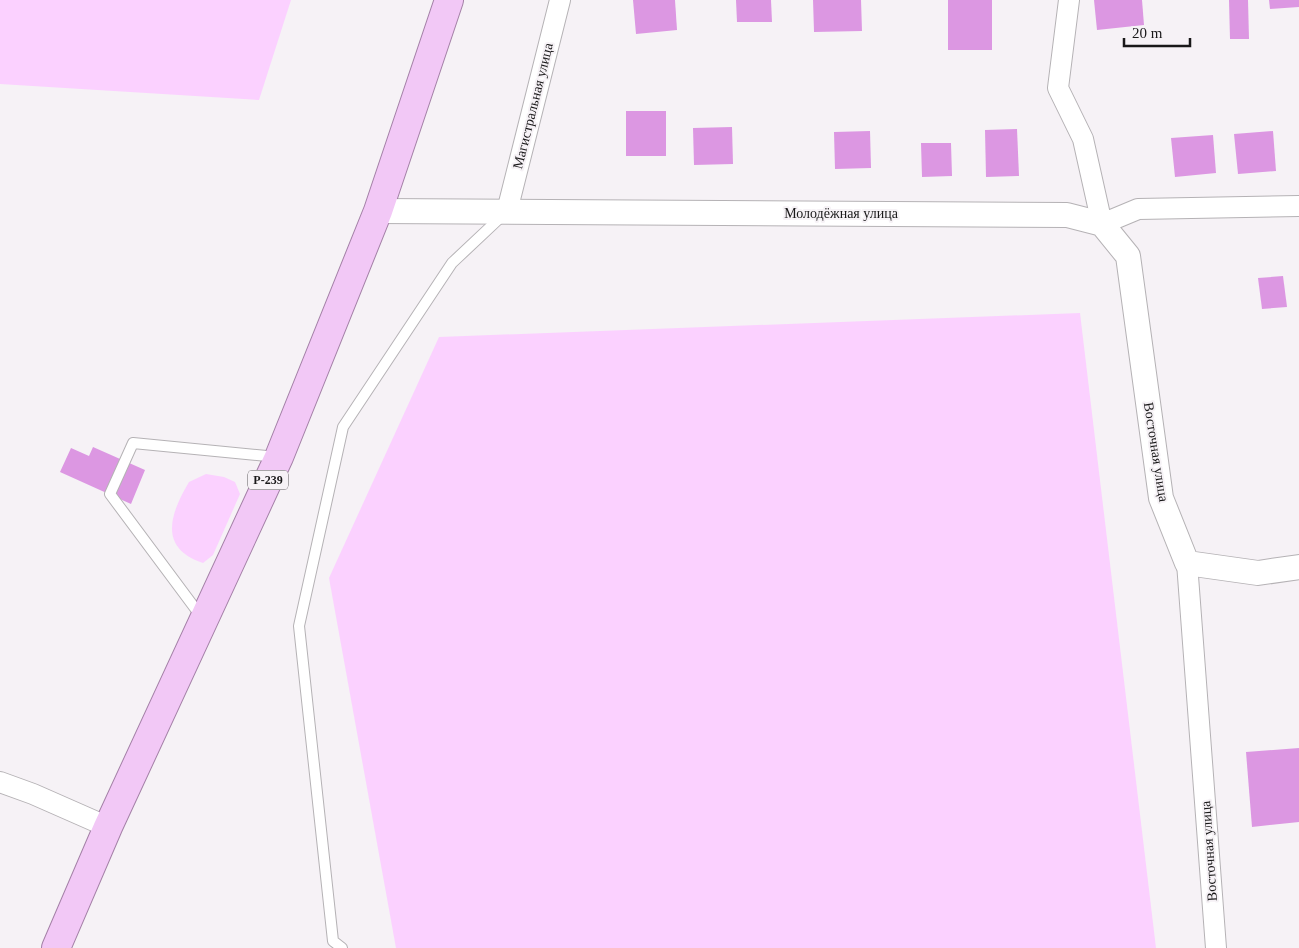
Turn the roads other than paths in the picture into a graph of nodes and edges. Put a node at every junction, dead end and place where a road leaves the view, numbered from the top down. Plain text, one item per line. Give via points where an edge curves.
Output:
1 (449, 0) edge
2 (560, 0) edge
3 (1068, 0) edge
4 (1299, 206) edge
5 (378, 211) junction
6 (507, 211) junction
7 (1102, 224) junction
8 (279, 457) junction
9 (1187, 563) junction
10 (1299, 567) edge
11 (203, 619) junction
12 (0, 782) edge
13 (108, 827) junction
14 (56, 948) edge
15 (342, 948) edge
16 (1216, 948) edge

1 - 5 highway, Р-239
2 - 6 street, Магистральная улица
3 - 7 street, Восточная улица via 1058,88 1083,140
4 - 7 street via 1138,209
5 - 6 street, Молодёжная улица
5 - 8 highway, Р-239
6 - 7 street, Молодёжная улица via 1067,215
6 - 15 lane via 452,263 344,427 333,474 299,626 332,941
7 - 9 street, Восточная улица via 1128,256 1161,498
8 - 11 highway, Р-239
8 - 11 lane via 133,443 110,494
9 - 10 street via 1258,573
9 - 16 street, Восточная улица
11 - 13 highway, Р-239
12 - 13 street
13 - 14 highway, Р-239

